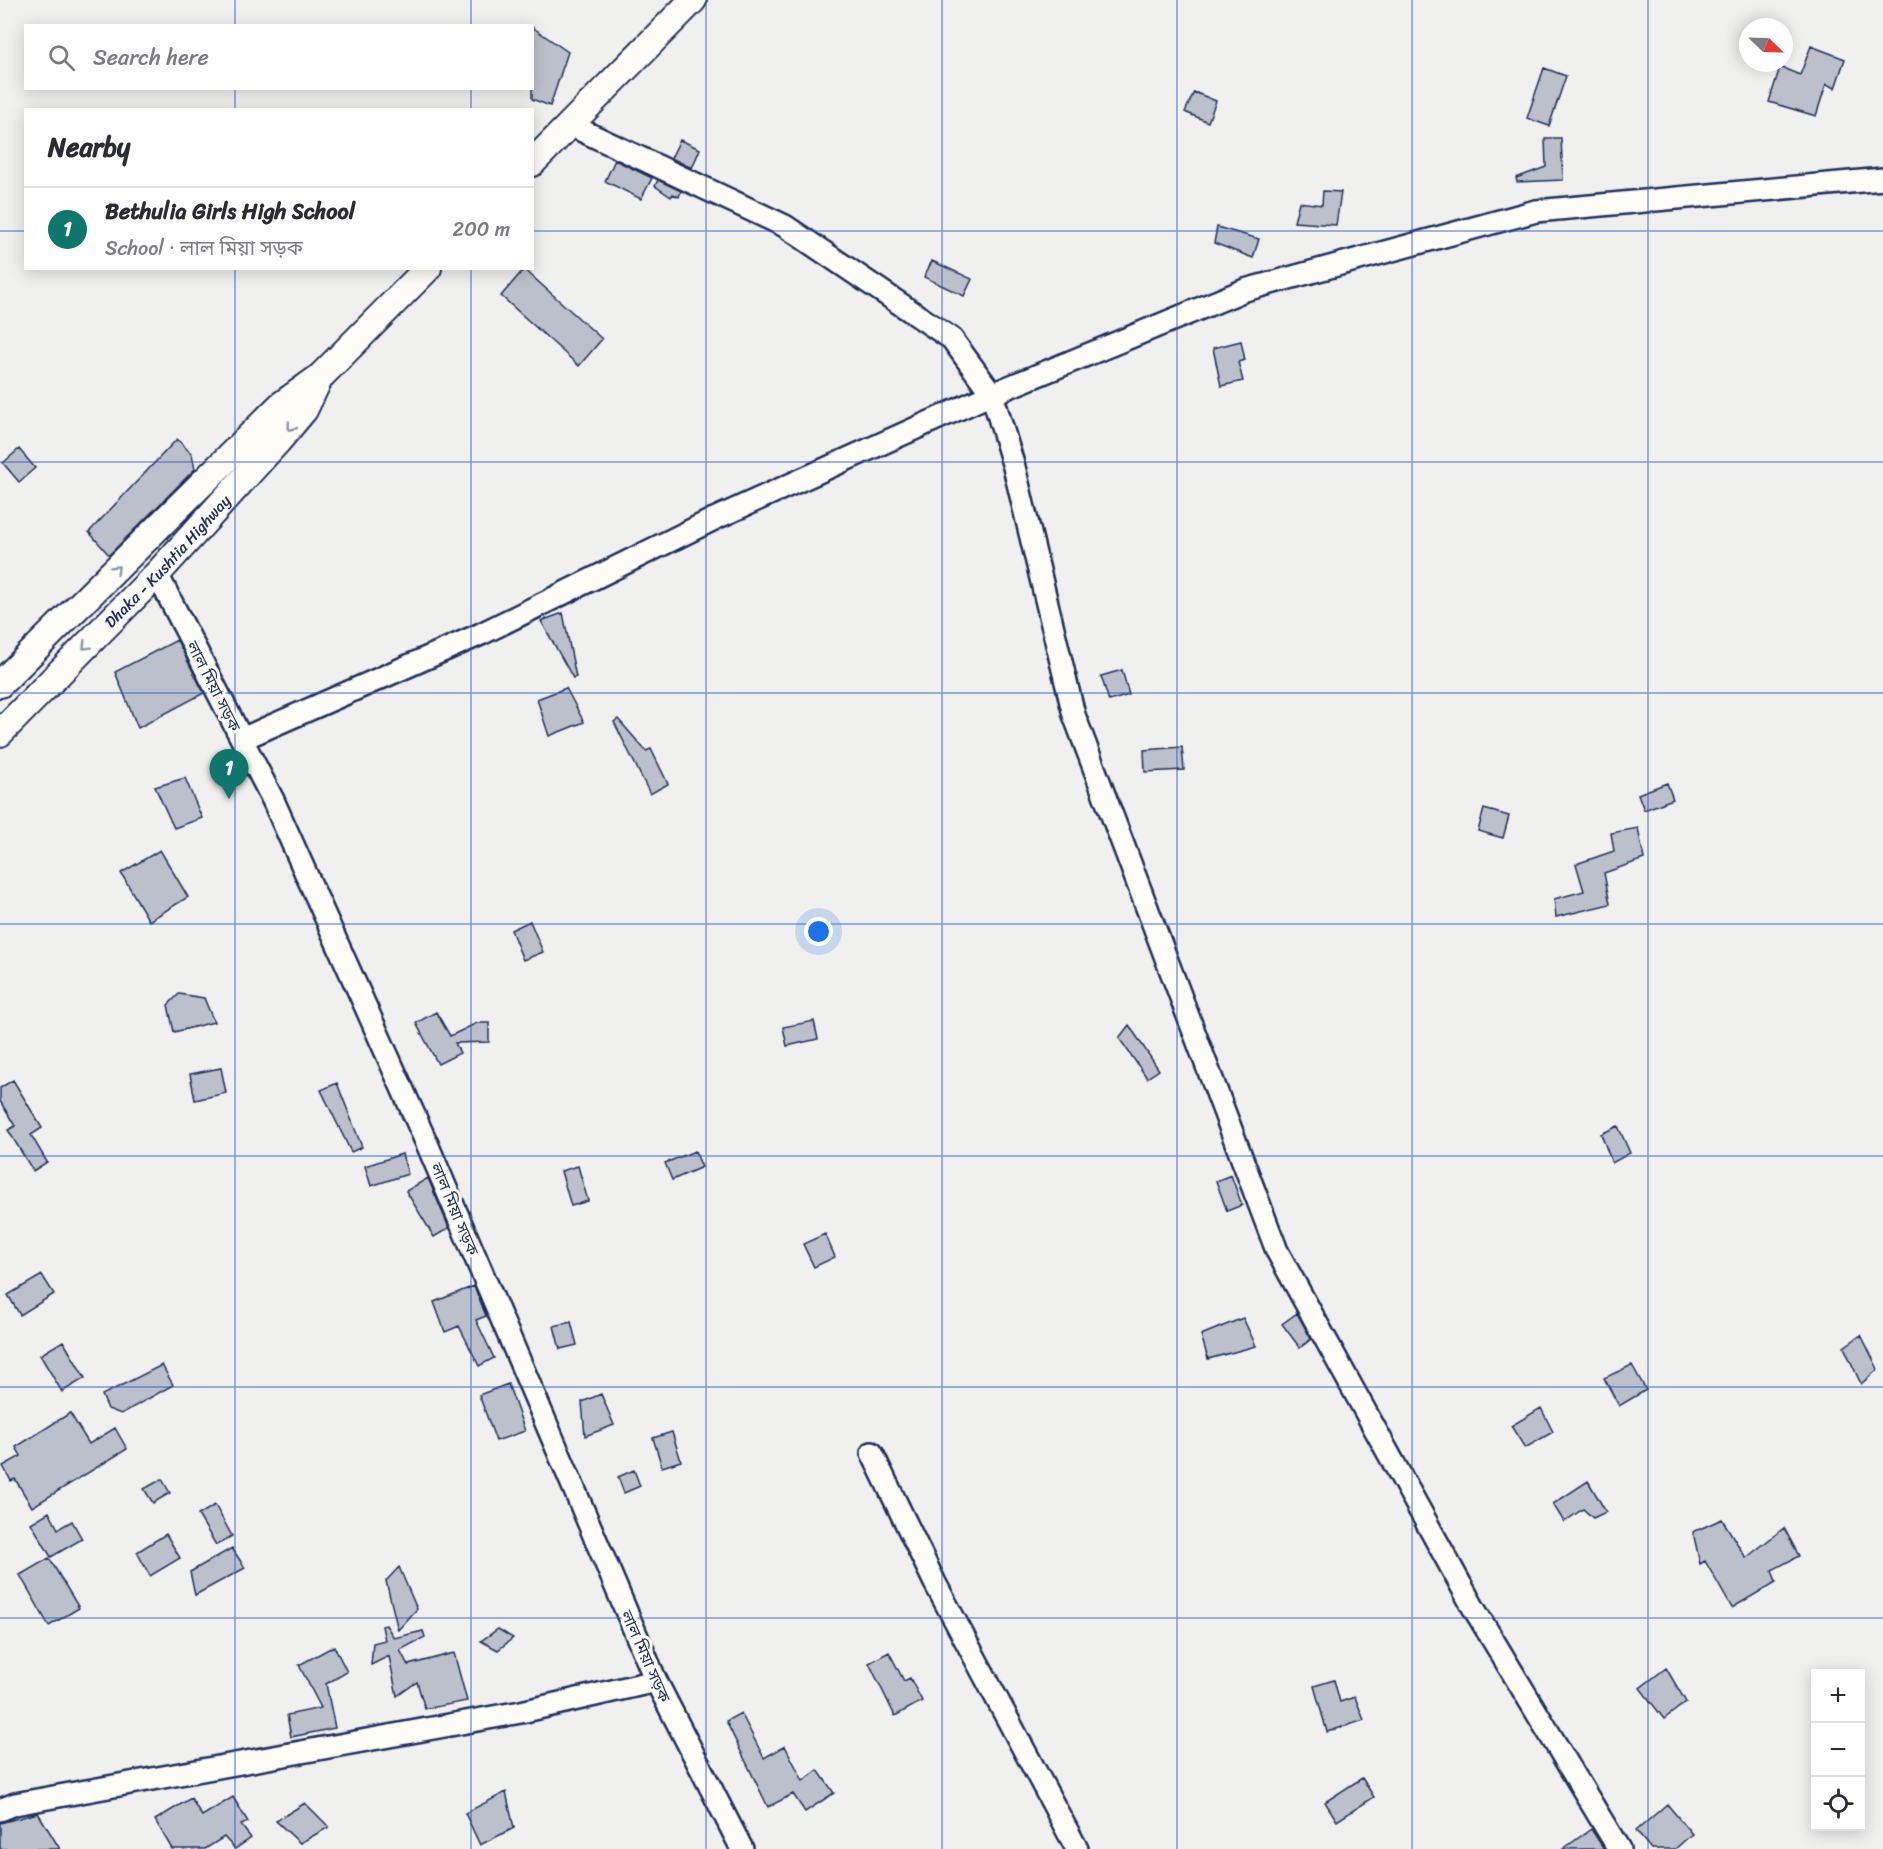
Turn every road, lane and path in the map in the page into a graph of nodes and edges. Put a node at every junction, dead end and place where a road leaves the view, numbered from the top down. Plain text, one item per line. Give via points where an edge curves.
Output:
1 (693, 0) edge
2 (570, 125) junction
3 (534, 161) edge
4 (1883, 179) edge
5 (426, 270) edge
6 (320, 376) junction
7 (992, 394) junction
8 (157, 574) junction
9 (0, 684) edge
10 (0, 733) edge
11 (242, 740) junction
12 (872, 1453) dead end
13 (656, 1681) junction
14 (0, 1810) edge
15 (742, 1849) edge
16 (1077, 1849) edge
17 (1619, 1849) edge

1 - 2 main road
2 - 3 main road
2 - 7 street via 785,226 952,339
4 - 7 street via 1536,212 1245,290
5 - 6 main road, Dhaka - Kushtia Highway
6 -> 8 main road, Dhaka - Kushtia Highway via 291,427
9 -> 6 main road, Dhaka - Kushtia Highway via 281,405
7 - 11 street via 714,519 482,634
7 - 17 street via 1014,467 1074,716 1277,1251 1473,1607
8 -> 10 main road, Dhaka - Kushtia Highway
8 - 11 street, লাল মিয়া সড়ক
11 - 13 street, লাল মিয়া সড়ক via 273,800 428,1146
12 - 16 street via 935,1583
13 - 14 street via 521,1712 71,1793
13 - 15 street, লাল মিয়া সড়ক

